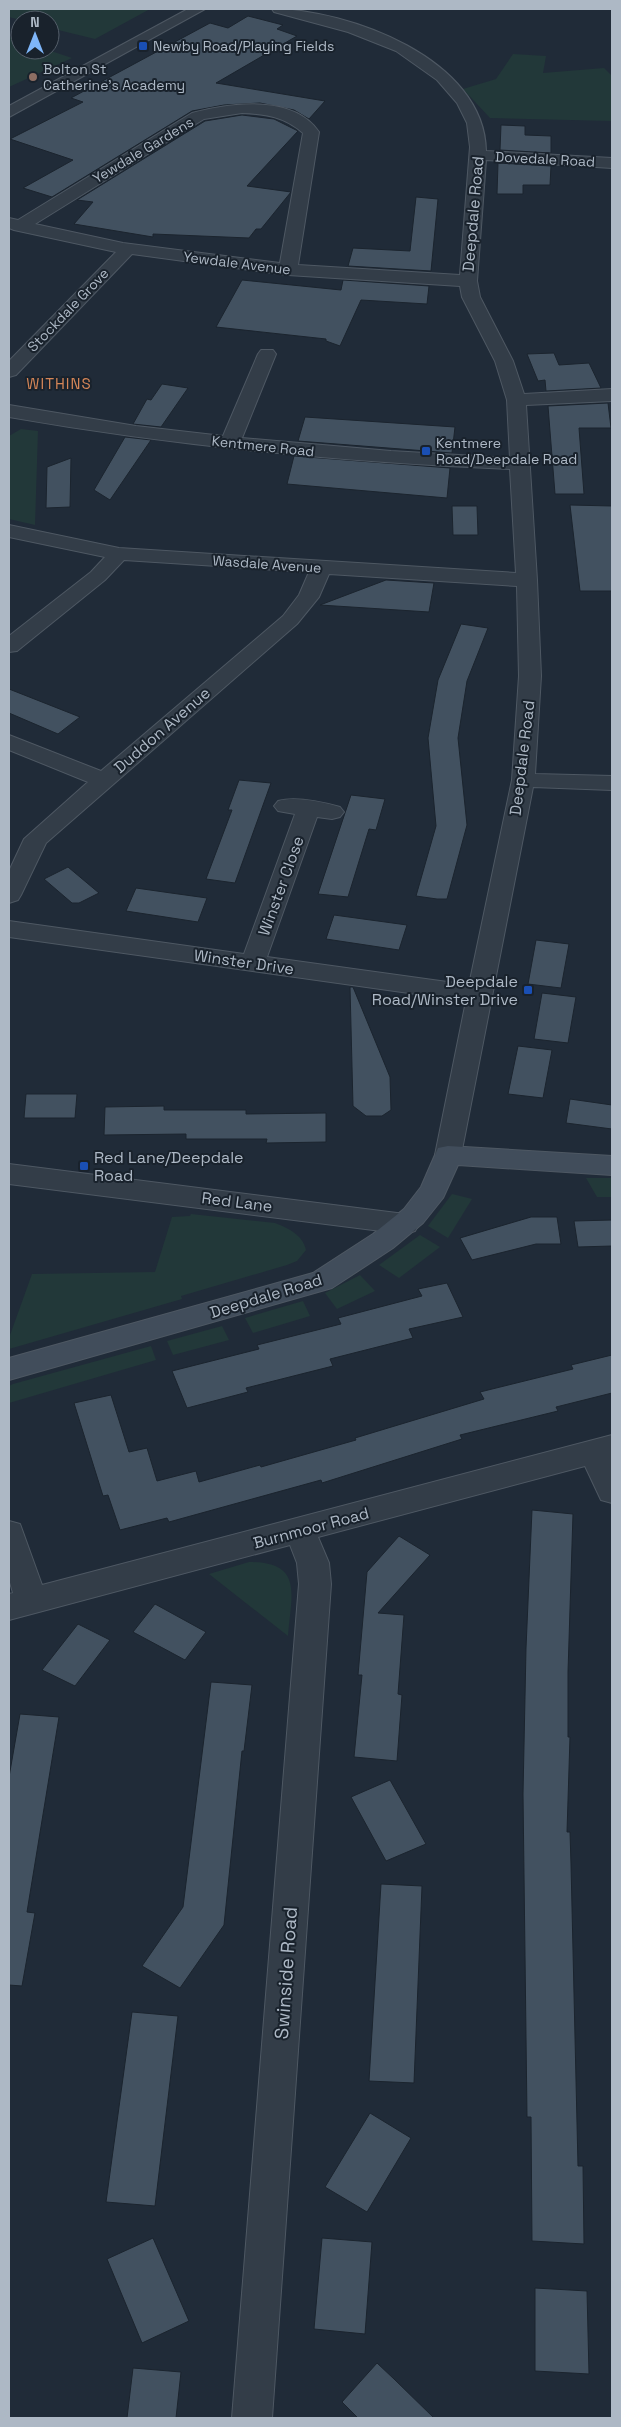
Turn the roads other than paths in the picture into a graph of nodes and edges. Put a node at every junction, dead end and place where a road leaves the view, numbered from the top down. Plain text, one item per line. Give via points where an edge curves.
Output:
1 (198, 9) edge
2 (279, 9) edge
3 (9, 112) edge
4 (478, 155) junction
5 (612, 163) edge
6 (14, 224) edge
7 (128, 249) junction
8 (288, 270) junction
9 (468, 281) junction
10 (268, 353) dead end
11 (9, 371) edge
12 (612, 395) edge
13 (516, 400) junction
14 (9, 412) edge
15 (230, 443) junction
16 (520, 464) junction
17 (9, 531) edge
18 (119, 554) junction
19 (321, 568) junction
20 (527, 580) junction
21 (9, 646) edge
22 (9, 742) edge
23 (104, 780) junction
24 (523, 780) junction
25 (612, 783) edge
26 (332, 812) dead end
27 (9, 895) edge
28 (9, 929) edge
29 (253, 964) junction
30 (480, 995) junction
31 (448, 1156) junction
32 (612, 1166) edge
33 (9, 1174) edge
34 (405, 1224) junction
35 (9, 1369) edge
36 (603, 1450) edge
37 (612, 1491) edge
38 (300, 1531) junction
39 (9, 1533) edge
40 (20, 1603) edge
41 (252, 2418) edge

1 - 3 street
2 - 4 street, Deepdale Road via 386,40 438,71 468,106 477,132
4 - 5 street, Dovedale Road
4 - 9 street, Deepdale Road
6 - 7 street, Yewdale Avenue
6 - 8 street, Yewdale Gardens via 198,116 237,109 274,112 290,116 311,132
7 - 8 street, Yewdale Avenue
7 - 11 street, Stockdale Grove
8 - 9 street, Yewdale Avenue
9 - 13 street, Deepdale Road via 471,298 504,361
10 - 15 street
12 - 13 street
13 - 16 street, Deepdale Road
14 - 15 street, Kentmere Road
15 - 16 street, Kentmere Road via 333,454
16 - 20 street, Deepdale Road
17 - 18 street, Wasdale Avenue
18 - 19 street, Wasdale Avenue
18 - 21 street via 98,576
19 - 20 street, Wasdale Avenue
19 - 23 street, Duddon Avenue via 309,597 290,620
20 - 24 street, Deepdale Road via 530,676
22 - 23 street
23 - 27 street, Duddon Avenue via 36,839
24 - 25 street
24 - 30 street, Deepdale Road
26 - 29 street, Winster Close via 297,807
28 - 29 street, Winster Drive
29 - 30 street, Winster Drive
30 - 31 street, Deepdale Road
31 - 32 street
31 - 34 street, Deepdale Road via 432,1193
33 - 34 street, Red Lane
34 - 35 street, Deepdale Road via 322,1281
36 - 37 street
36 - 38 street, Burnmoor Road
38 - 40 street, Burnmoor Road
38 - 41 street, Swinside Road via 313,1563 315,1584
39 - 40 street

